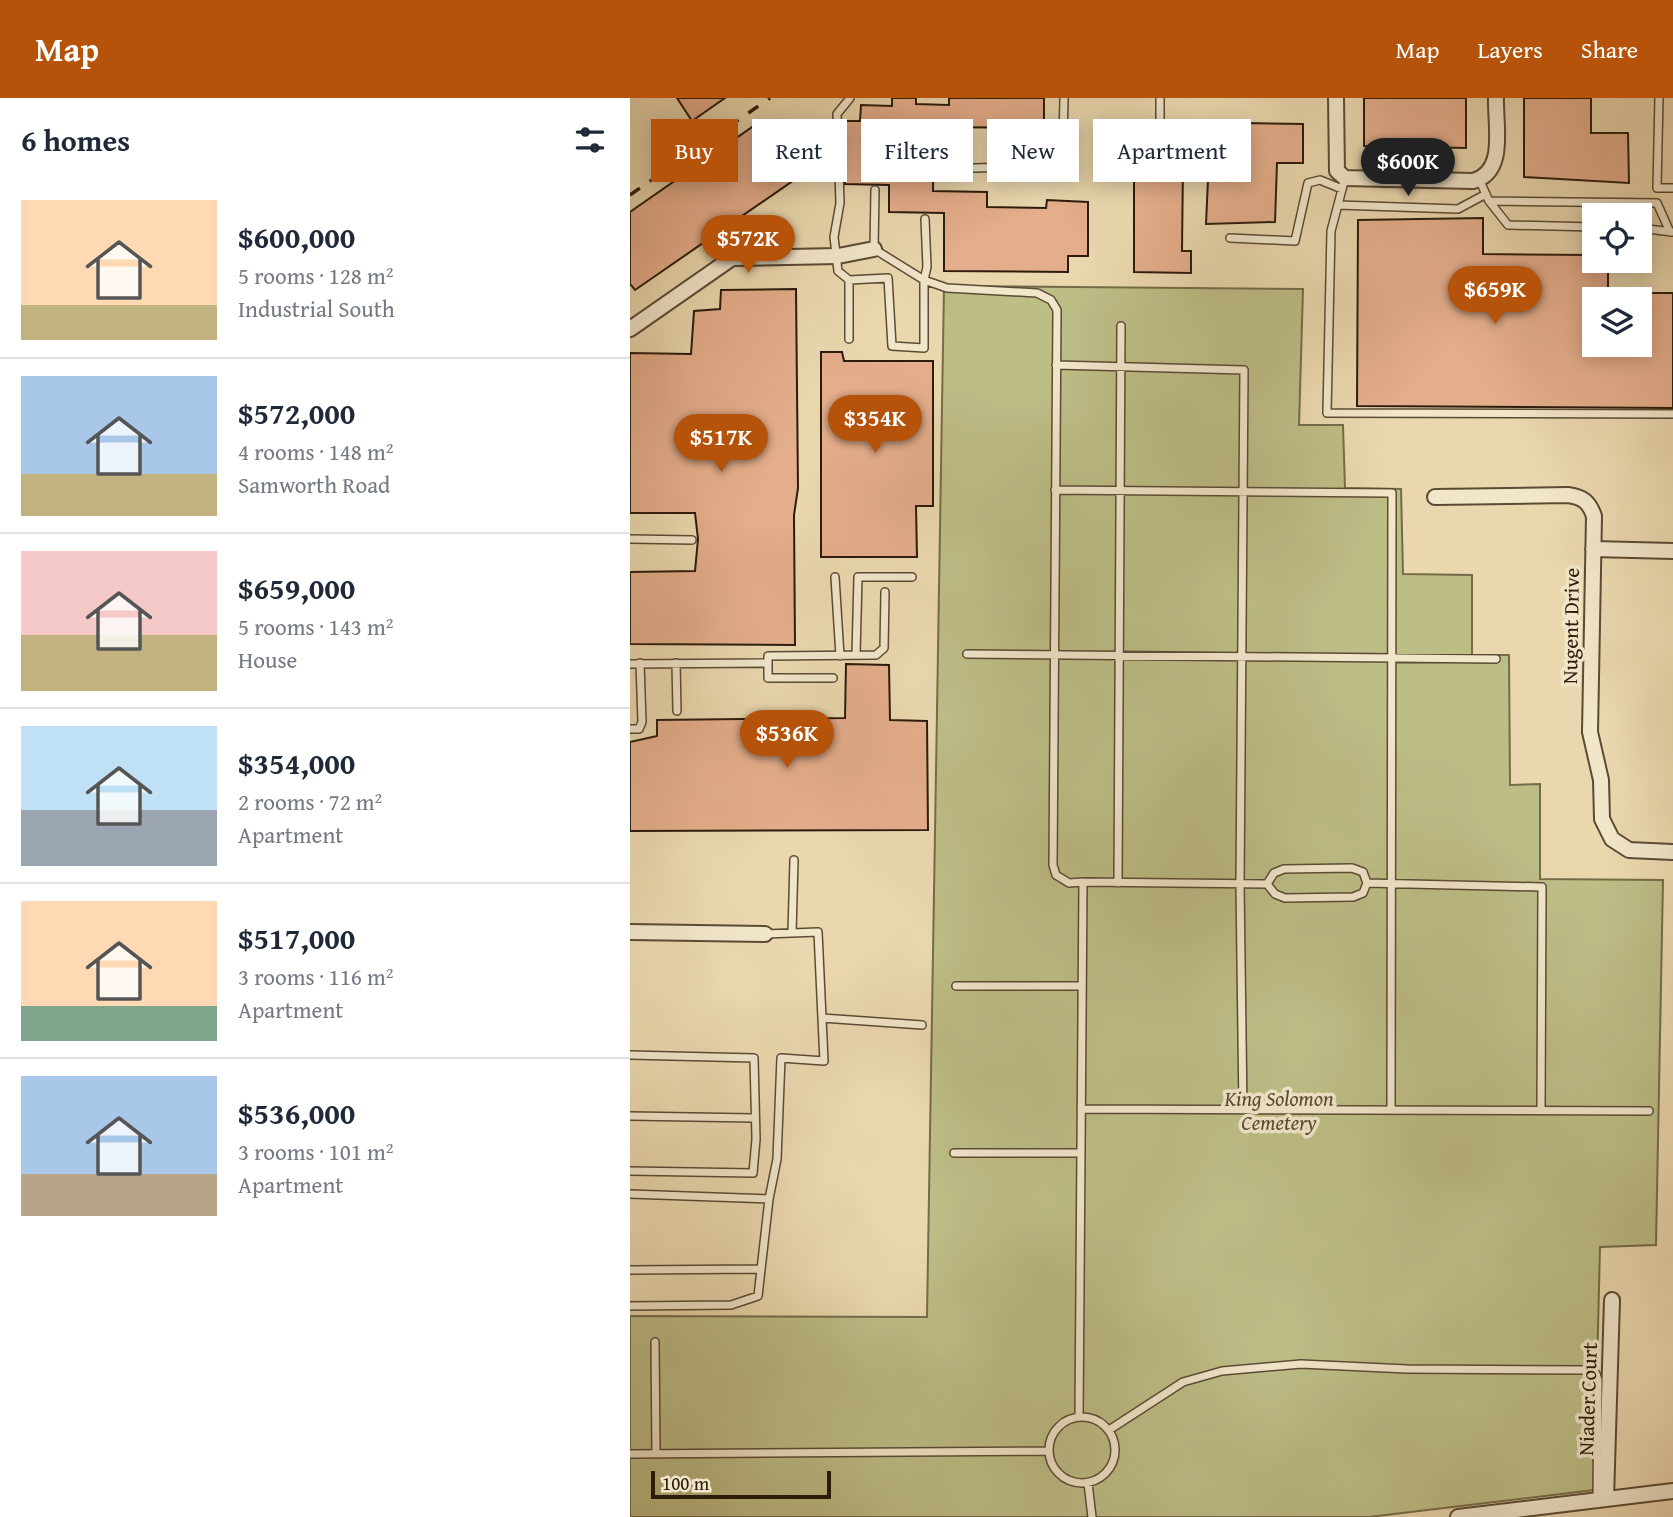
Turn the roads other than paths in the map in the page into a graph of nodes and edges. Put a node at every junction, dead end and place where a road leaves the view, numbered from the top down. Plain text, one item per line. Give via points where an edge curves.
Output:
1 (850, 98) edge
2 (1064, 98) edge
3 (1160, 98) edge
4 (1336, 98) edge
5 (1496, 98) edge
6 (1659, 98) edge
7 (1160, 119) edge
8 (974, 168) dead end
9 (1479, 179) junction
10 (1348, 182) junction
11 (1657, 188) junction
12 (1673, 188) edge
13 (875, 190) dead end
14 (1487, 197) junction
15 (1657, 203) junction
16 (1338, 205) junction
17 (925, 219) dead end
18 (1582, 227) edge
19 (1652, 230) edge
20 (1671, 232) edge
21 (1230, 238) dead end
22 (874, 249) junction
23 (838, 256) junction
24 (849, 280) junction
25 (924, 280) junction
26 (1121, 326) dead end
27 (630, 329) edge
28 (849, 339) dead end
29 (1056, 365) junction
30 (1121, 367) junction
31 (1673, 414) edge
32 (1055, 489) junction
33 (1120, 490) junction
34 (1244, 492) junction
35 (1434, 497) dead end
36 (630, 539) edge
37 (692, 540) dead end
38 (1593, 549) junction
39 (1673, 551) edge
40 (835, 577) dead end
41 (912, 577) dead end
42 (885, 592) dead end
43 (967, 654) dead end
44 (856, 655) junction
45 (840, 656) junction
46 (1054, 656) junction
47 (1118, 656) junction
48 (1243, 657) junction
49 (1392, 658) junction
50 (1496, 659) dead end
51 (640, 663) junction
52 (676, 663) junction
53 (768, 663) junction
54 (630, 664) edge
55 (833, 678) dead end
56 (677, 711) dead end
57 (630, 729) edge
58 (1673, 852) edge
59 (794, 860) dead end
60 (1083, 882) junction
61 (1118, 883) junction
62 (1367, 883) junction
63 (1240, 884) junction
64 (1267, 884) junction
65 (1392, 884) junction
66 (630, 932) edge
67 (792, 933) junction
68 (765, 934) joint
69 (956, 986) dead end
70 (1082, 986) junction
71 (822, 1018) junction
72 (922, 1025) dead end
73 (630, 1055) edge
74 (1081, 1109) junction
75 (1242, 1110) junction
76 (1391, 1110) junction
77 (1541, 1110) junction
78 (1649, 1111) dead end
79 (630, 1116) edge
80 (754, 1118) junction
81 (954, 1153) dead end
82 (1081, 1153) junction
83 (630, 1171) edge
84 (630, 1194) edge
85 (769, 1199) junction
86 (761, 1269) junction
87 (630, 1270) edge
88 (1612, 1300) dead end
89 (630, 1306) edge
90 (656, 1342) dead end
91 (1079, 1417) junction
92 (1109, 1430) junction
93 (1049, 1451) junction
94 (630, 1454) edge
95 (656, 1454) junction
96 (1088, 1483) junction
97 (1673, 1491) edge
98 (1602, 1500) junction
99 (1553, 1511) edge
100 (1092, 1517) edge
101 (1458, 1517) edge

1 - 23 lane via 836,114 839,203 834,237
2 - 8 lane via 1063,140 1046,166
3 - 7 lane
4 - 10 street via 1337,172
5 - 9 street via 1497,162
6 - 11 lane
9 - 10 street
9 - 14 lane
10 - 16 lane
10 - 21 lane via 1308,183 1295,242
11 - 12 lane
11 - 15 lane
13 - 22 lane
14 - 15 lane via 1513,202
14 - 16 lane via 1458,209
14 - 18 lane via 1508,225
15 - 20 lane
16 - 31 lane via 1331,231 1327,413
17 - 25 lane
19 - 20 lane
22 - 23 street
22 - 25 lane
23 - 24 lane via 838,271
23 - 27 street via 732,258
24 - 25 lane via 888,278 892,346 918,348 924,348
24 - 28 lane
25 - 29 lane via 947,288 1037,293 1051,299 1057,310
26 - 30 lane
29 - 30 lane
29 - 32 lane
30 - 33 lane
30 - 34 lane via 1244,370
32 - 33 lane
32 - 46 lane
33 - 34 lane
33 - 47 lane
34 - 48 lane
34 - 49 lane via 1392,493
35 - 38 street, Nugent Drive via 1576,496 1590,506 1594,516
36 - 37 lane
38 - 39 street
38 - 58 street, Nugent Drive via 1590,732 1601,780 1602,819 1612,839 1629,850
40 - 45 lane
41 - 44 lane via 858,577
42 - 44 lane via 884,648 876,655
43 - 46 lane
44 - 45 lane
45 - 53 lane via 768,656
46 - 47 lane
46 - 60 lane via 1053,865 1056,875 1069,883
47 - 48 lane
47 - 61 lane
48 - 49 lane
48 - 63 lane
49 - 50 lane
49 - 65 lane
51 - 52 lane
51 - 54 lane
51 - 57 lane via 642,722 640,728
52 - 53 lane
52 - 56 lane
53 - 55 lane via 768,678
59 - 67 lane
60 - 61 lane
60 - 70 lane
61 - 63 lane
62 - 64 lane via 1363,893 1353,897 1285,898
62 - 64 lane via 1363,872 1352,868 1284,869 1274,873
62 - 65 lane
63 - 64 lane
63 - 75 lane
65 - 76 lane
65 - 77 lane via 1542,887
66 - 68 street
67 - 68 lane
67 - 71 lane via 818,932
69 - 70 lane
70 - 74 lane
71 - 72 lane
71 - 85 lane via 824,1061 781,1058 777,1159
73 - 80 lane via 754,1058
74 - 75 lane
74 - 82 lane
75 - 76 lane
76 - 77 lane
77 - 78 lane
79 - 80 lane
80 - 83 lane via 753,1173
81 - 82 lane
82 - 91 lane
84 - 85 lane
85 - 86 lane
86 - 87 lane
86 - 89 lane via 758,1296 732,1305
88 - 98 street, Niader Court
90 - 95 lane
91 - 92 lane
91 - 93 lane via 1060,1426
92 - 96 lane via 1116,1451 1113,1462 1099,1479
92 - 98 lane via 1183,1382 1222,1371 1301,1364 1590,1370 1598,1380
93 - 95 lane
93 - 96 lane via 1058,1474
94 - 95 lane
96 - 100 lane
97 - 98 street
98 - 99 street
99 - 101 street

